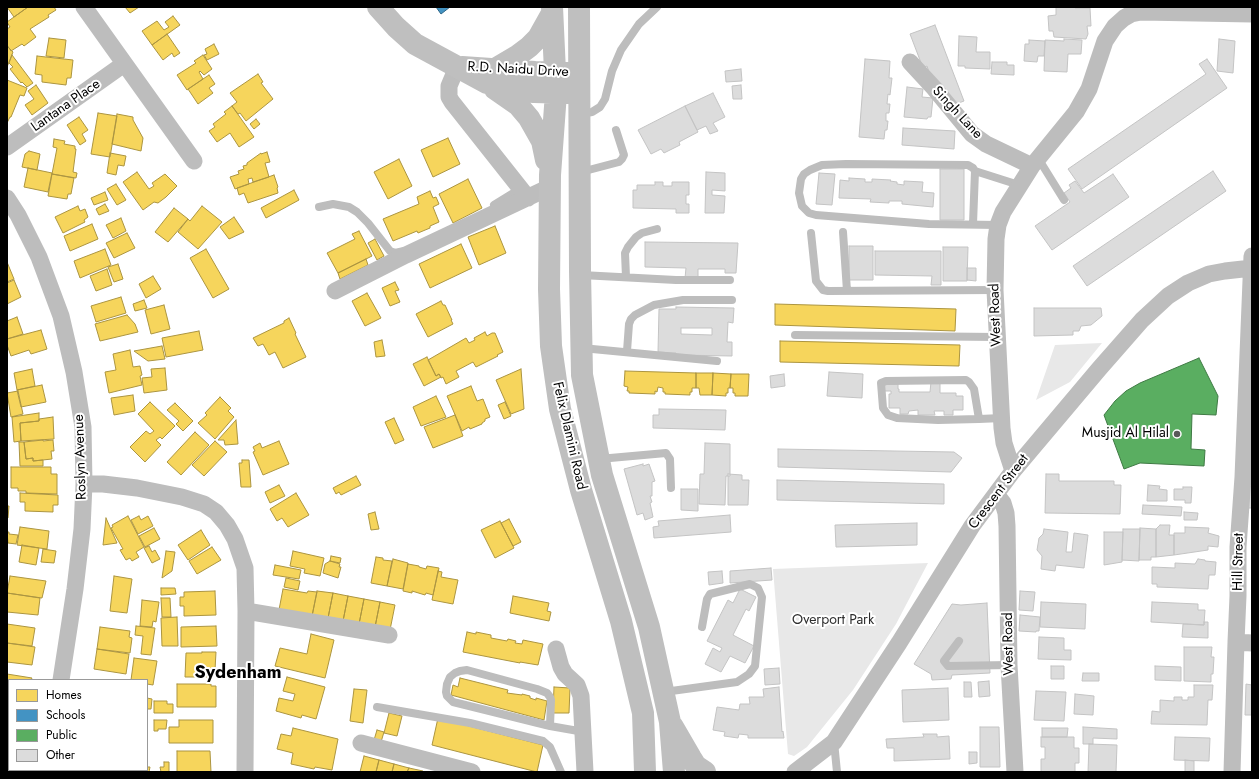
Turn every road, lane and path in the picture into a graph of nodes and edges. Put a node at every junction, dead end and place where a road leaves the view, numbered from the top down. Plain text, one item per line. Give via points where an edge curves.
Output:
1 (84, 7) edge
2 (378, 7) edge
3 (579, 7) edge
4 (657, 7) edge
5 (552, 10) edge
6 (1252, 14) edge
7 (910, 62) dead end
8 (124, 64) junction
9 (457, 66) junction
10 (491, 76) junction
11 (556, 83) junction
12 (579, 84) junction
13 (616, 130) dead end
14 (7, 147) edge
15 (194, 161) dead end
16 (1035, 162) junction
17 (975, 171) junction
18 (580, 173) junction
19 (550, 181) junction
20 (1019, 185) junction
21 (524, 193) junction
22 (7, 198) edge
23 (1064, 200) dead end
24 (319, 207) dead end
25 (973, 224) junction
26 (998, 225) junction
27 (657, 229) dead end
28 (843, 232) dead end
29 (811, 233) dead end
30 (1252, 264) edge
31 (580, 274) junction
32 (626, 277) junction
33 (730, 280) dead end
34 (847, 290) junction
35 (995, 290) junction
36 (335, 291) dead end
37 (732, 300) dead end
38 (795, 334) dead end
39 (997, 337) junction
40 (582, 348) junction
41 (627, 351) junction
42 (717, 361) dead end
43 (1002, 418) junction
44 (979, 419) junction
45 (1248, 427) edge
46 (599, 459) junction
47 (1013, 471) junction
48 (84, 484) junction
49 (671, 488) dead end
50 (996, 494) junction
51 (1245, 546) edge
52 (246, 611) junction
53 (702, 627) dead end
54 (389, 635) dead end
55 (959, 641) dead end
56 (1244, 643) edge
57 (556, 649) dead end
58 (1009, 665) junction
59 (61, 679) edge
60 (664, 692) junction
61 (377, 707) dead end
62 (670, 722) junction
63 (550, 726) junction
64 (584, 732) junction
65 (834, 742) junction
66 (361, 743) dead end
67 (245, 772) edge
68 (472, 772) edge
69 (560, 772) edge
70 (585, 772) edge
71 (645, 772) edge
72 (674, 772) edge
73 (705, 772) edge
74 (795, 772) edge
75 (837, 772) edge
76 (1015, 772) edge
77 (1232, 772) edge

1 - 8 street
2 - 9 main road, R.D. Naidu Drive via 410,40
3 - 12 main road, Felix Dlamini Road
4 - 12 lane via 640,24 621,50 600,107 592,112
5 - 10 main road via 538,38
5 - 11 main road, Felix Dlamini Road
6 - 16 street, West Road via 1141,12 1124,18 1105,41 1088,89 1076,112
7 - 16 street, Singh Lane via 972,134 986,144
8 - 14 street, Lantana Place
8 - 15 street
9 - 10 main road, R.D. Naidu Drive via 476,78
9 - 21 street via 448,86 449,97
10 - 11 main road, R.D. Naidu Drive via 504,88 534,92
10 - 19 main road via 529,118 542,141
11 - 12 main road, R.D. Naidu Drive
11 - 19 main road, Felix Dlamini Road
12 - 18 main road, Felix Dlamini Road
13 - 18 lane via 624,155 622,159
16 - 20 street, West Road
16 - 23 lane
17 - 20 lane
17 - 25 lane
17 - 25 lane via 968,165 822,165 804,174 799,193 802,206 816,216 929,224
18 - 31 main road, Felix Dlamini Road
19 - 21 street
19 - 71 main road, Felix Dlamini Road via 551,346 560,409 620,621 643,713
20 - 26 street, West Road
21 - 24 lane via 409,250 400,252 390,251 368,223 349,207 333,204
21 - 36 street
22 - 48 street, Roslyn Avenue via 39,257 61,316 83,427
25 - 26 lane
26 - 35 street, West Road
27 - 32 lane via 642,233 628,247
28 - 34 lane
29 - 34 lane via 816,281 820,287 828,291
30 - 45 street, Hill Street
30 - 47 street, Crescent Street via 1209,274 1168,296 1142,320
31 - 32 lane
31 - 40 main road, Felix Dlamini Road
32 - 33 lane
34 - 35 lane
35 - 39 street, West Road
37 - 41 lane via 683,300 654,305 631,319
38 - 39 lane
39 - 43 street, West Road
40 - 41 lane
40 - 46 main road, Felix Dlamini Road via 582,375
41 - 42 lane
43 - 44 lane
43 - 47 street, West Road via 1004,443
44 - 44 lane via 938,420 891,416 883,408 881,383 966,380 974,389
45 - 51 street, Hill Street
46 - 49 lane via 666,453 670,459
46 - 60 main road, Felix Dlamini Road via 649,627
47 - 50 street, Crescent Street
48 - 52 street via 137,488 170,494 204,504 216,512 227,525 241,554 245,568
48 - 59 street, Roslyn Avenue via 75,589
50 - 58 street, West Road via 1003,503 1007,526
50 - 65 street, Crescent Street via 972,526 900,643
51 - 56 street, Hill Street via 1238,596
52 - 54 street
52 - 67 street
53 - 60 lane via 706,599 710,594 750,584 758,588 762,597 755,666 749,674 737,682
55 - 58 lane via 944,661 948,666
56 - 77 street, Hill Street
57 - 64 street via 565,674 579,689
58 - 76 street, West Road
60 - 62 main road, Felix Dlamini Road
61 - 69 lane via 470,723 543,741 550,747
62 - 72 main road, Felix Dlamini Road
62 - 73 main road via 690,758
63 - 63 lane via 453,702 446,692 450,677 467,670 547,693 551,700
63 - 64 lane
64 - 70 street
65 - 74 street, Crescent Street
65 - 75 lane
66 - 68 street

